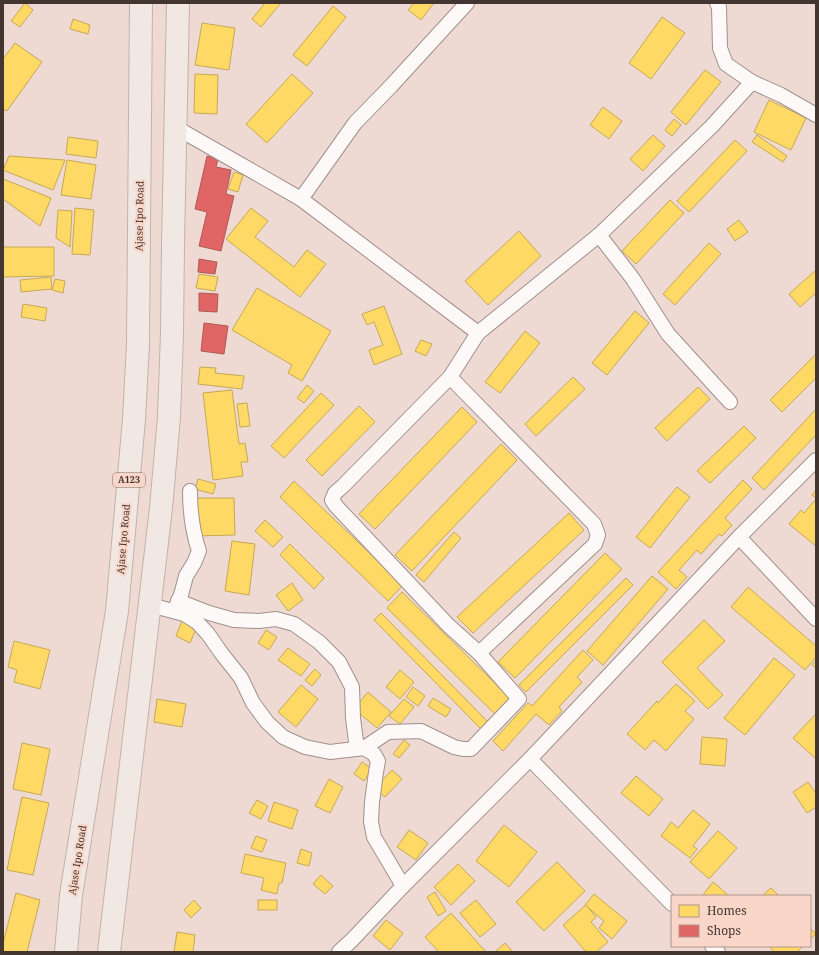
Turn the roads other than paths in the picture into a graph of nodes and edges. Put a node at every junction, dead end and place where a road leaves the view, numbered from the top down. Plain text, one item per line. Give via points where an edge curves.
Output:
1 (141, 3) edge
2 (178, 3) edge
3 (467, 3) edge
4 (717, 3) edge
5 (752, 82) junction
6 (816, 115) edge
7 (175, 127) junction
8 (301, 199) junction
9 (599, 235) junction
10 (478, 333) junction
11 (450, 377) junction
12 (136, 392) junction
13 (170, 393) junction
14 (730, 402) dead end
15 (816, 460) edge
16 (190, 491) dead end
17 (739, 537) junction
18 (150, 605) junction
19 (176, 606) junction
20 (816, 619) edge
21 (479, 653) junction
22 (361, 748) junction
23 (530, 759) junction
24 (403, 886) junction
25 (671, 903) edge
26 (66, 952) edge
27 (109, 952) edge
28 (339, 952) edge

1 - 12 highway, Ajase Ipo Road / A123
2 - 7 highway
3 - 8 street via 355,123
4 - 5 street via 720,48 726,64
5 - 6 street
5 - 9 street via 712,126
7 - 8 street
7 - 13 highway
8 - 10 street
9 - 10 street
9 - 14 street via 633,279 668,334
10 - 11 street
11 - 21 street via 335,493 332,500 448,624
11 - 21 street via 594,524 598,535 595,544
12 - 13 highway
12 - 26 highway, Ajase Ipo Road / A123 via 117,611 71,895
13 - 18 highway
15 - 17 street
16 - 19 street via 190,512 199,551 186,576
17 - 20 street
17 - 23 street
18 - 19 street
18 - 27 highway
19 - 22 street via 208,634 241,678 253,703 267,722 283,737 305,747 330,752
19 - 22 street via 234,620 276,619 294,624 319,642 339,662 352,687 353,718
21 - 22 street via 519,699 471,749 454,747 421,731 388,732
22 - 24 street via 374,754 378,761 371,815 374,837
23 - 24 street
23 - 25 street
24 - 28 street

